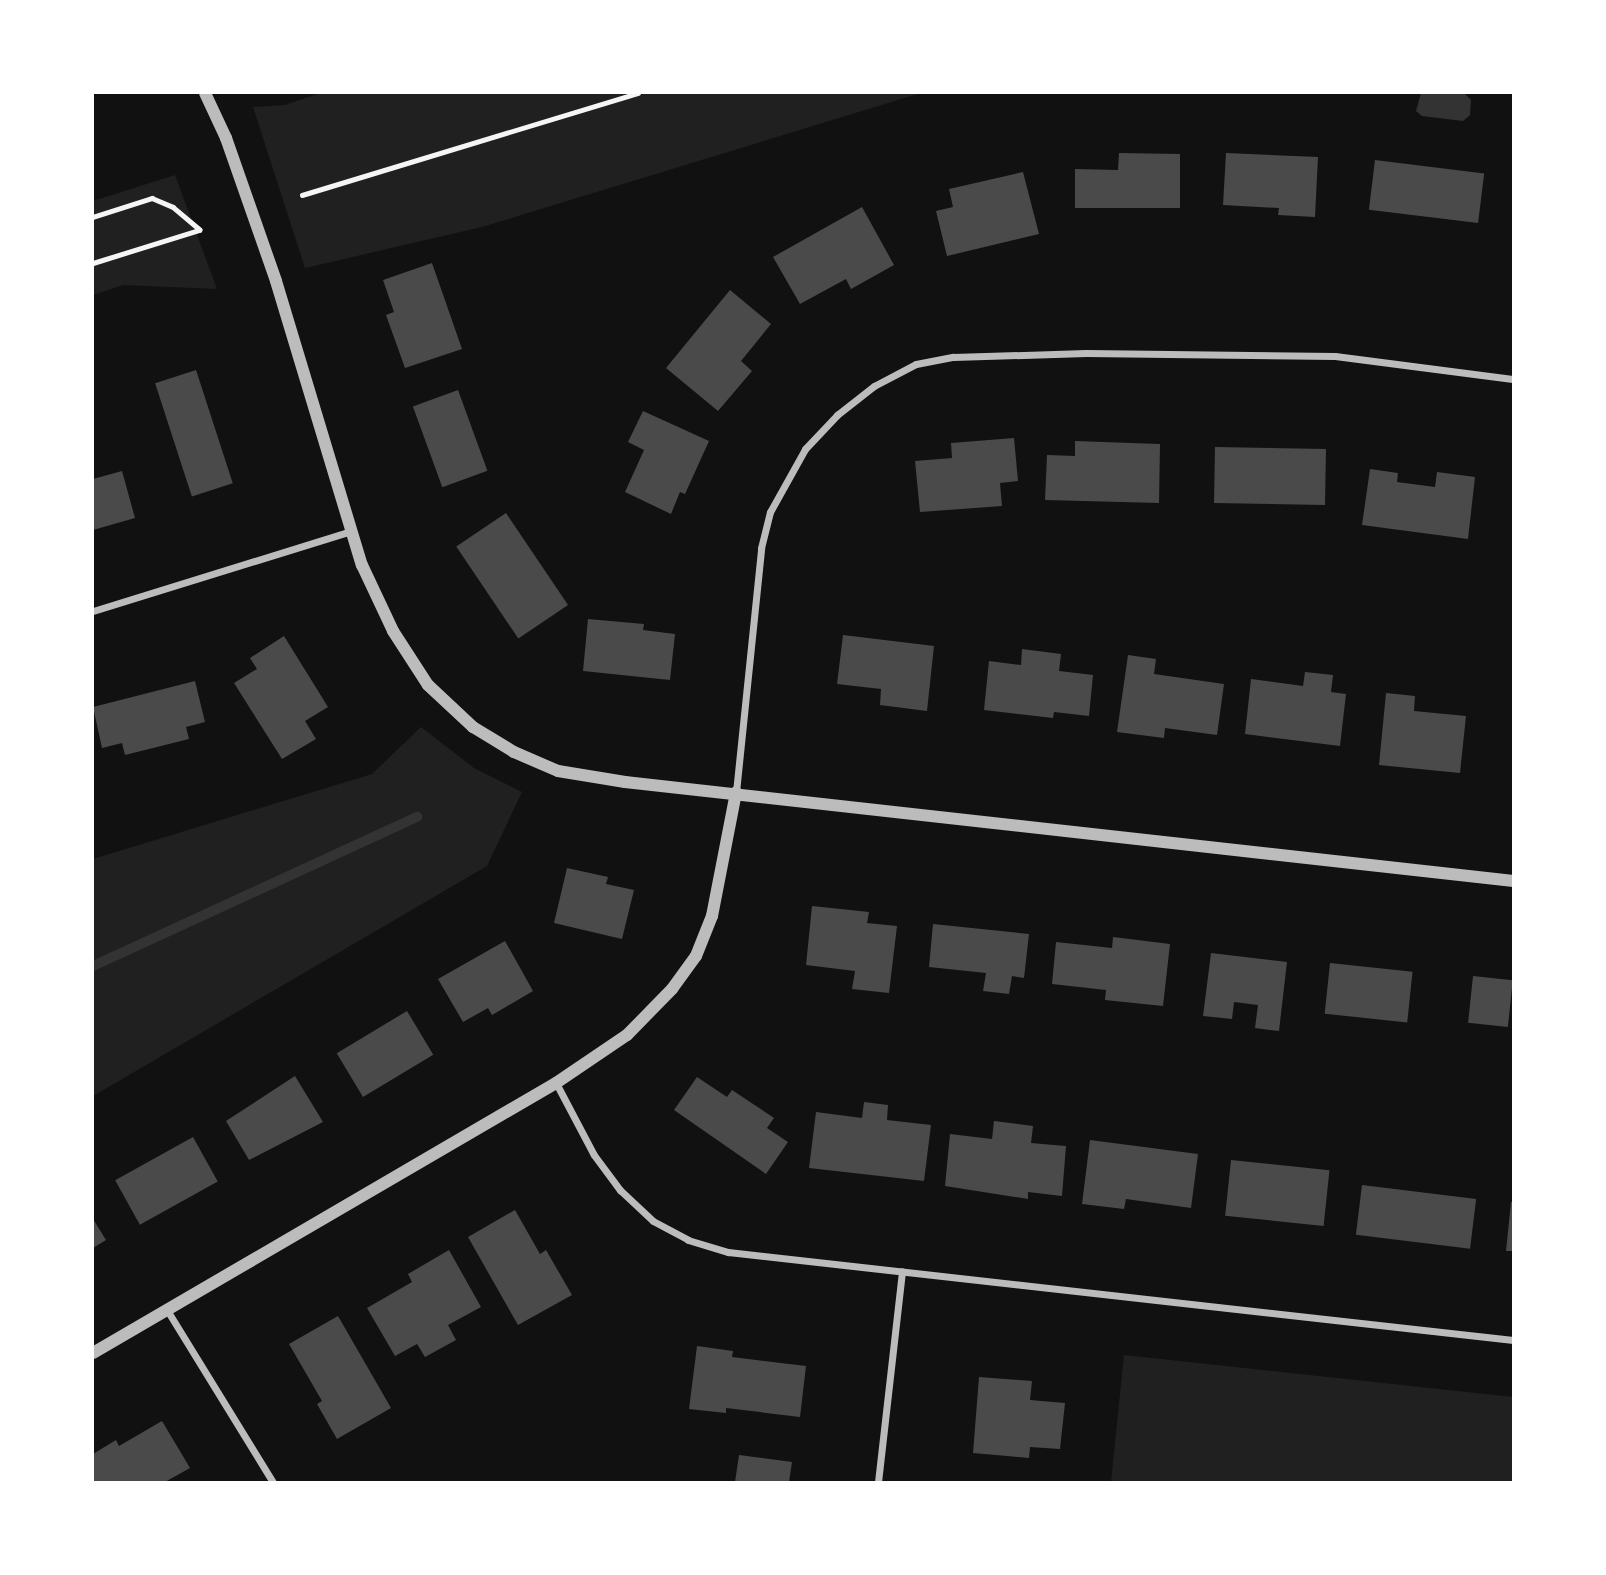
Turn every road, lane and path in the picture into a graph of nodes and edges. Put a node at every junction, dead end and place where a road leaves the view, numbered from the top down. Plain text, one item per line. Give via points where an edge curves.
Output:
1 (205, 93) edge
2 (638, 93) edge
3 (302, 195) dead end
4 (93, 217) edge
5 (93, 263) edge
6 (1513, 379) edge
7 (351, 531) junction
8 (93, 611) edge
9 (736, 792) junction
10 (1513, 881) edge
11 (556, 1083) junction
12 (902, 1271) junction
13 (167, 1310) junction
14 (1513, 1340) edge
15 (93, 1353) edge
16 (273, 1482) edge
17 (878, 1482) edge

1 - 7 street via 226,138 276,281
2 - 3 path
4 - 5 path via 152,198 173,207 200,230
6 - 9 street via 1335,356 1086,353 953,357 916,365 874,386 836,415 805,449 770,512 761,548
7 - 8 street
7 - 9 street via 393,631 428,685 473,727 558,771
9 - 10 street
9 - 11 street via 712,916 696,956 673,989 627,1035
11 - 12 street via 594,1155 620,1190 653,1221 676,1234 728,1252
11 - 13 street
12 - 14 street
12 - 17 street
13 - 15 street
13 - 16 street

